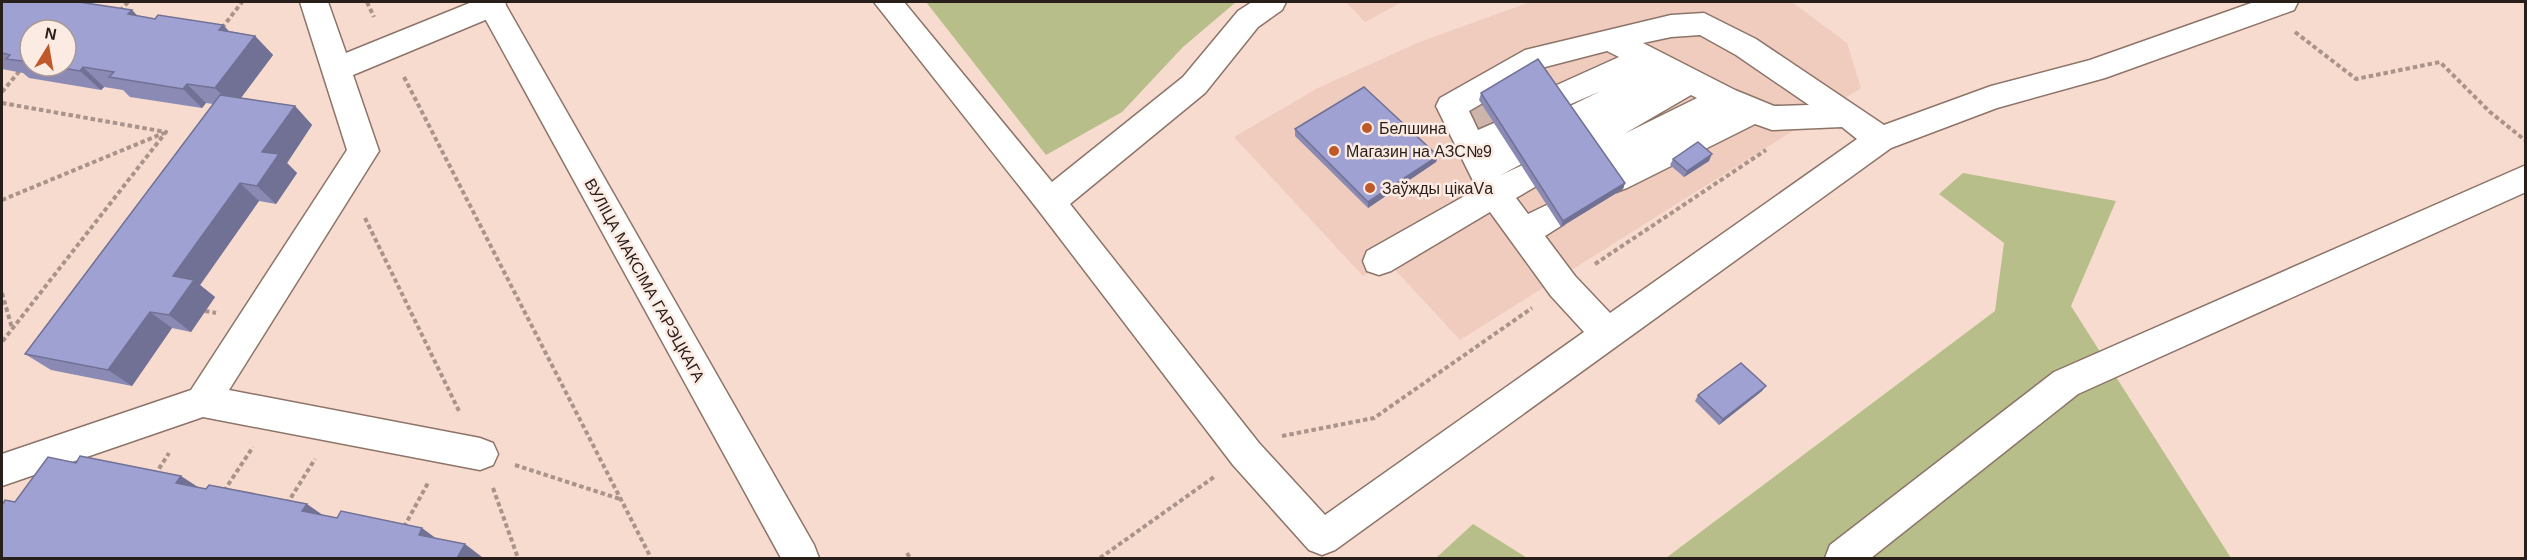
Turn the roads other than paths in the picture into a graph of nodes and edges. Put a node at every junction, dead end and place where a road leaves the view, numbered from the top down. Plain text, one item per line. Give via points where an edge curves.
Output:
1 (314, 2) edge
2 (888, 2) edge
3 (1272, 2) edge
4 (491, 3) edge
5 (2274, 4) edge
6 (1647, 58) junction
7 (336, 69) junction
8 (1724, 98) junction
9 (1755, 110) junction
10 (1848, 114) junction
11 (1582, 128) junction
12 (1880, 139) junction
13 (1528, 174) junction
14 (2526, 178) edge
15 (1496, 191) junction
16 (1050, 202) junction
17 (1379, 261) dead end
18 (1608, 335) junction
19 (203, 401) junction
20 (464, 451) road end
21 (2, 470) edge
22 (801, 558) edge
23 (1843, 558) edge

1 - 7 main road
2 - 16 main road
3 - 16 main road via 1248,19 1194,85
4 - 7 main road
4 - 22 main road, ВУЛІЦА МАКСІМА ГАРЭЦКАГА
5 - 12 main road via 2094,70 1991,98
6 - 8 main road
6 - 10 main road via 1671,26 1704,24
6 - 11 main road
6 - 11 main road
6 - 15 main road via 1536,58 1451,106
7 - 19 main road via 363,151
8 - 9 main road
8 - 11 main road
9 - 10 main road via 1772,118
9 - 11 main road
10 - 12 main road
12 - 18 main road
13 - 15 main road
13 - 15 main road
13 - 15 main road
14 - 23 main road via 2066,383
15 - 17 main road
15 - 18 main road via 1563,286
16 - 18 main road via 1246,454 1322,538
19 - 20 main road
19 - 21 main road

